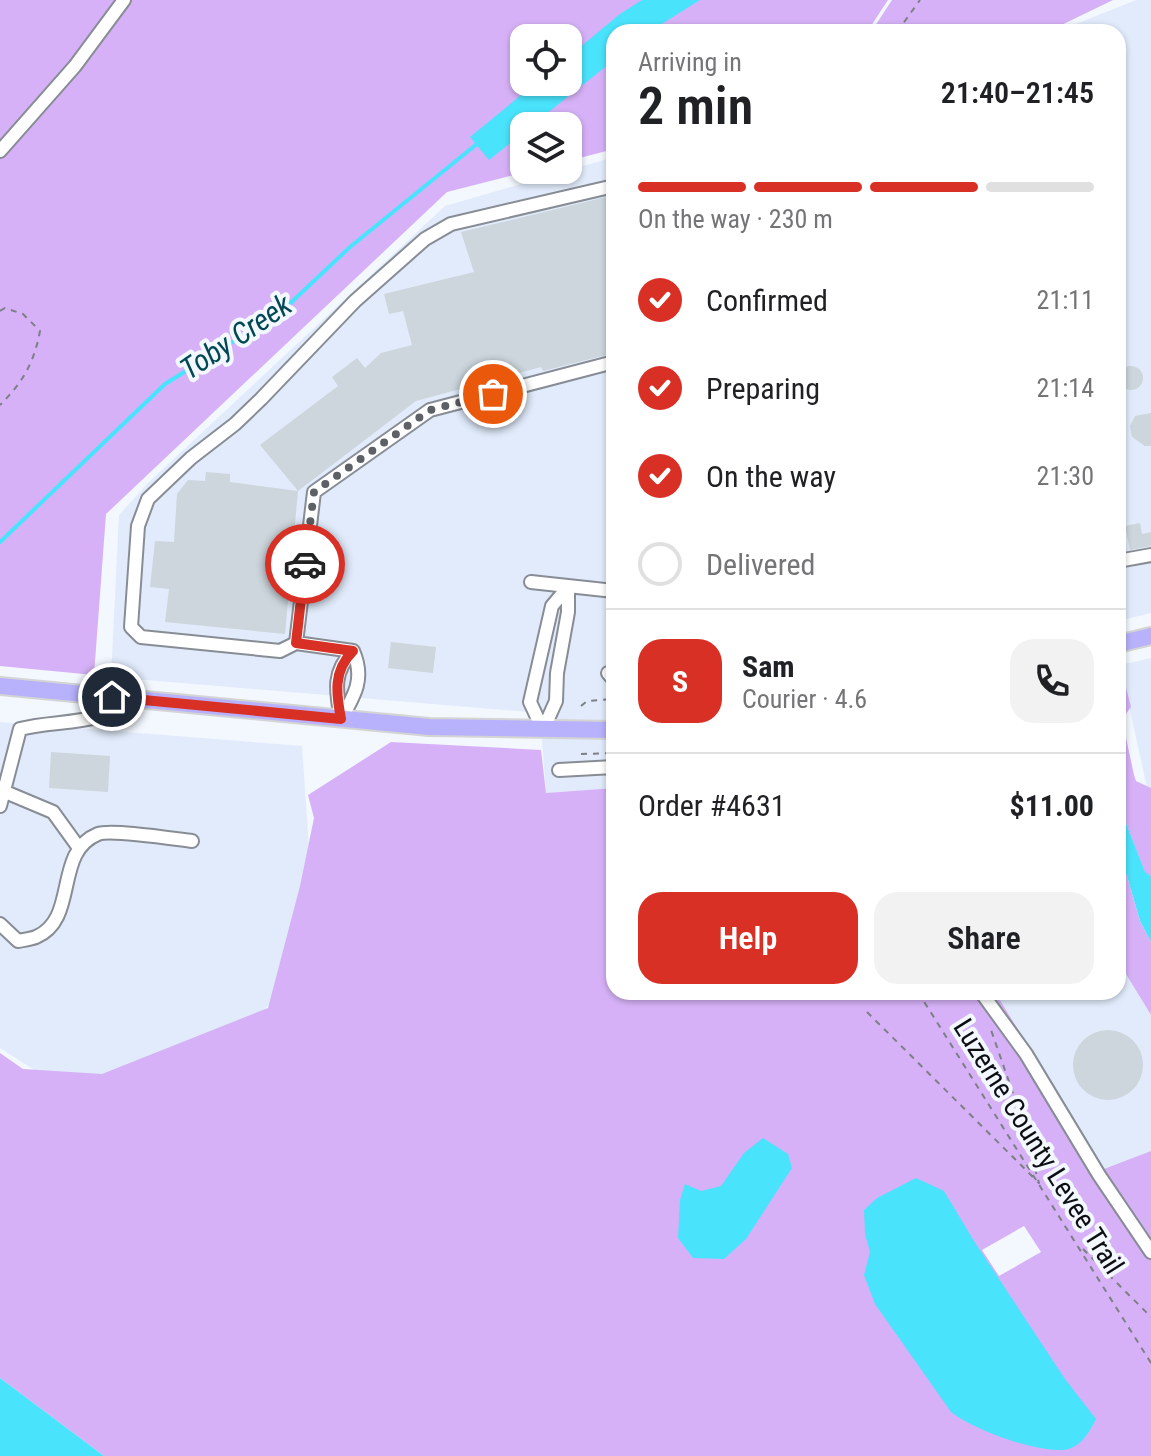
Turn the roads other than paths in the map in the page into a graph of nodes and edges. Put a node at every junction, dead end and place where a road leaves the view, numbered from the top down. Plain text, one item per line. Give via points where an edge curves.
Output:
1 (124, 0) edge
2 (113, 6) edge
3 (0, 151) edge
4 (606, 188) edge
5 (606, 364) edge
6 (1151, 555) edge
7 (1126, 560) edge
8 (531, 582) dead end
9 (568, 587) junction
10 (606, 590) edge
11 (1151, 636) edge
12 (1126, 642) edge
13 (296, 643) junction
14 (353, 651) junction
15 (0, 686) edge
16 (112, 697) junction
17 (341, 719) junction
18 (543, 730) junction
19 (606, 730) edge
20 (606, 767) edge
21 (559, 770) dead end
22 (3, 791) junction
23 (0, 806) edge
24 (192, 841) dead end
25 (79, 848) junction
26 (0, 924) edge
27 (987, 1000) edge
28 (1151, 1252) edge

1 - 2 street
2 - 3 street via 75,66
4 - 13 street via 451,224 425,239 355,301 235,424 148,499 138,526 134,632 141,637 280,651
5 - 13 street via 430,410 314,492
6 - 7 street
8 - 9 street
9 - 10 street
9 - 18 street via 556,701
9 - 18 street via 552,606 530,702
11 - 12 main road
13 - 14 street
14 - 17 street via 360,667
14 - 17 street via 338,675
15 - 16 main road
16 - 17 main road
16 - 22 street via 100,716 20,729
17 - 18 main road
18 - 19 main road
20 - 21 street
22 - 23 street
22 - 25 street via 53,812
24 - 25 street via 100,833
25 - 26 street via 60,914 38,937 18,941
27 - 28 street

